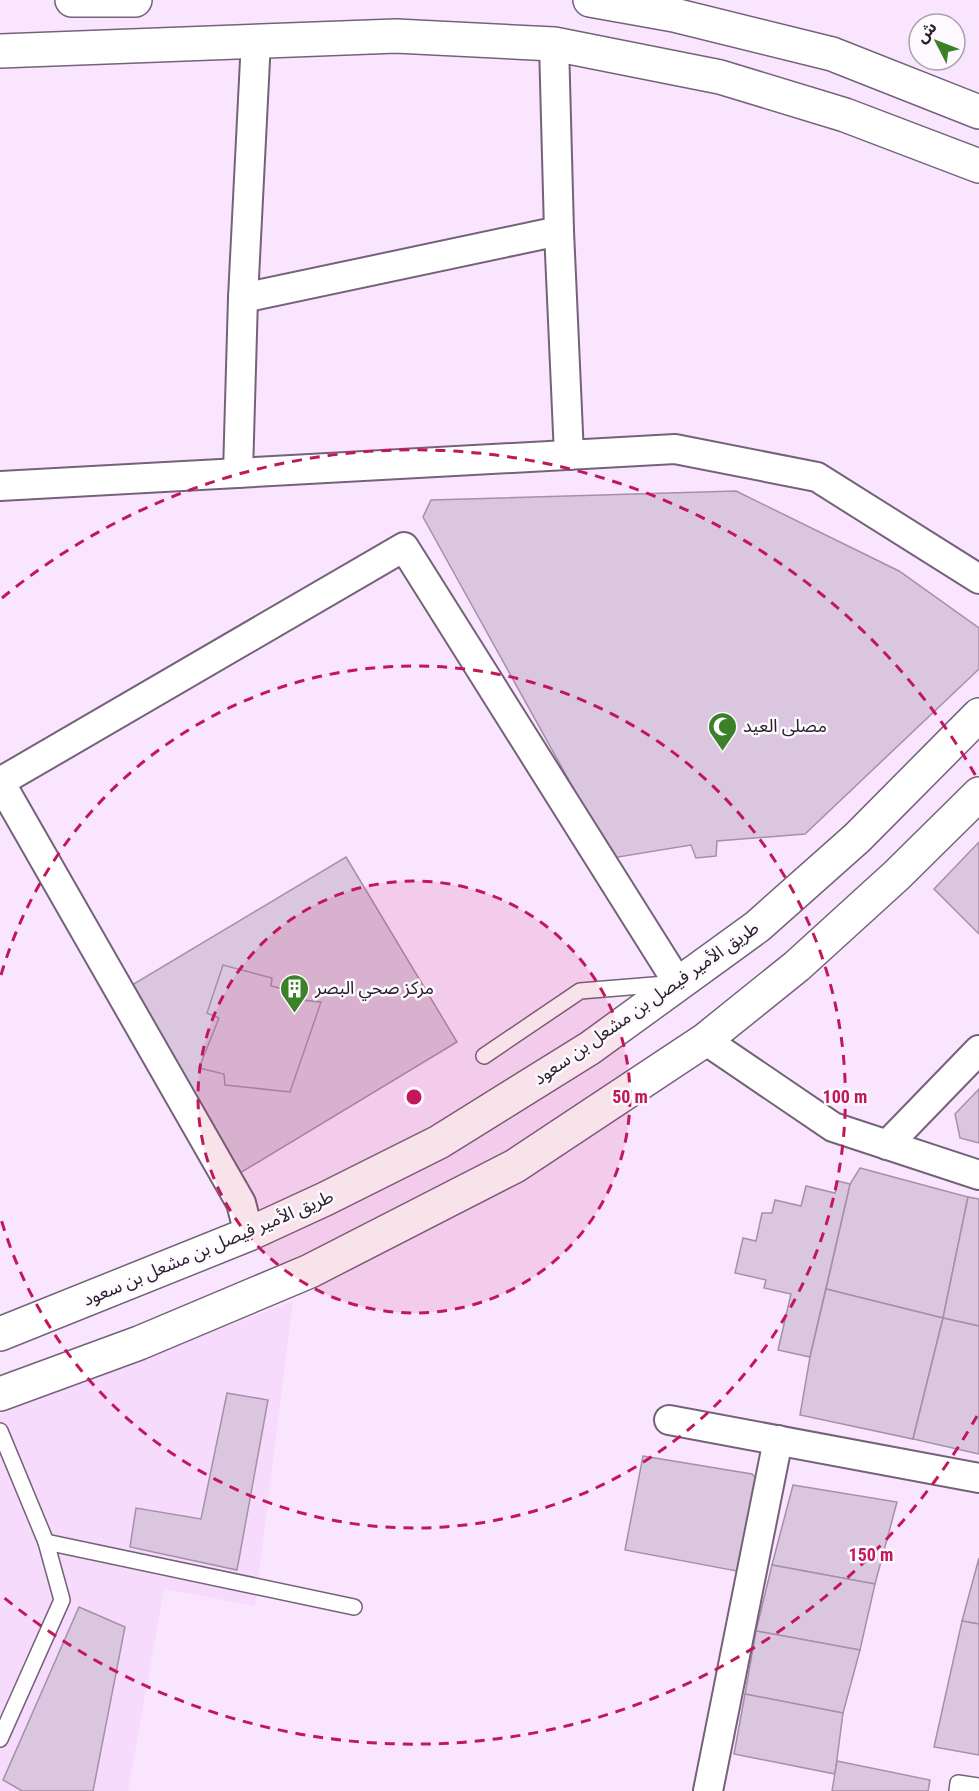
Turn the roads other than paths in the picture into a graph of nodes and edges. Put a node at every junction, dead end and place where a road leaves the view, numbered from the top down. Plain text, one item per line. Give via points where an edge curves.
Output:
1 (72, 0) edge
2 (134, 0) edge
3 (590, 0) edge
4 (256, 40) junction
5 (554, 44) junction
6 (0, 51) edge
7 (979, 112) edge
8 (979, 166) edge
9 (559, 231) junction
10 (243, 298) junction
11 (569, 455) junction
12 (238, 473) junction
13 (0, 486) edge
14 (979, 579) edge
15 (979, 715) edge
16 (0, 782) edge
17 (979, 794) edge
18 (678, 983) junction
19 (705, 1040) junction
20 (979, 1050) edge
21 (484, 1056) dead end
22 (887, 1145) junction
23 (979, 1175) edge
24 (249, 1234) junction
25 (0, 1334) edge
26 (0, 1394) edge
27 (669, 1420) dead end
28 (0, 1431) edge
29 (778, 1440) junction
30 (979, 1478) edge
31 (46, 1542) junction
32 (354, 1607) dead end
33 (0, 1739) edge
34 (979, 1786) edge
35 (708, 1791) edge
36 (957, 1791) edge

1 - 2 street
3 - 7 street via 674,15 832,54
4 - 5 street via 396,36
4 - 6 street
4 - 10 street
5 - 8 street via 720,77 845,115
5 - 9 street
9 - 10 street
9 - 11 street
10 - 12 street
11 - 12 street
11 - 14 street via 675,448 817,477
12 - 13 street
15 - 18 street, طريق الأمير فيصل بن مشعل بن سعود via 849,846 758,926
16 - 18 street via 404,547
16 - 24 street via 242,1203
17 - 19 street via 797,966
18 - 21 lane via 580,991
18 - 24 street, طريق الأمير فيصل بن مشعل بن سعود via 590,1048 439,1142
19 - 22 street via 833,1127
19 - 26 street via 515,1166 310,1271 139,1343
20 - 22 street
22 - 23 street
24 - 25 street, طريق الأمير فيصل بن مشعل بن سعود
27 - 29 street
28 - 31 lane
29 - 30 street
29 - 35 street
31 - 32 lane
31 - 33 lane via 62,1600
34 - 36 lane via 958,1783

